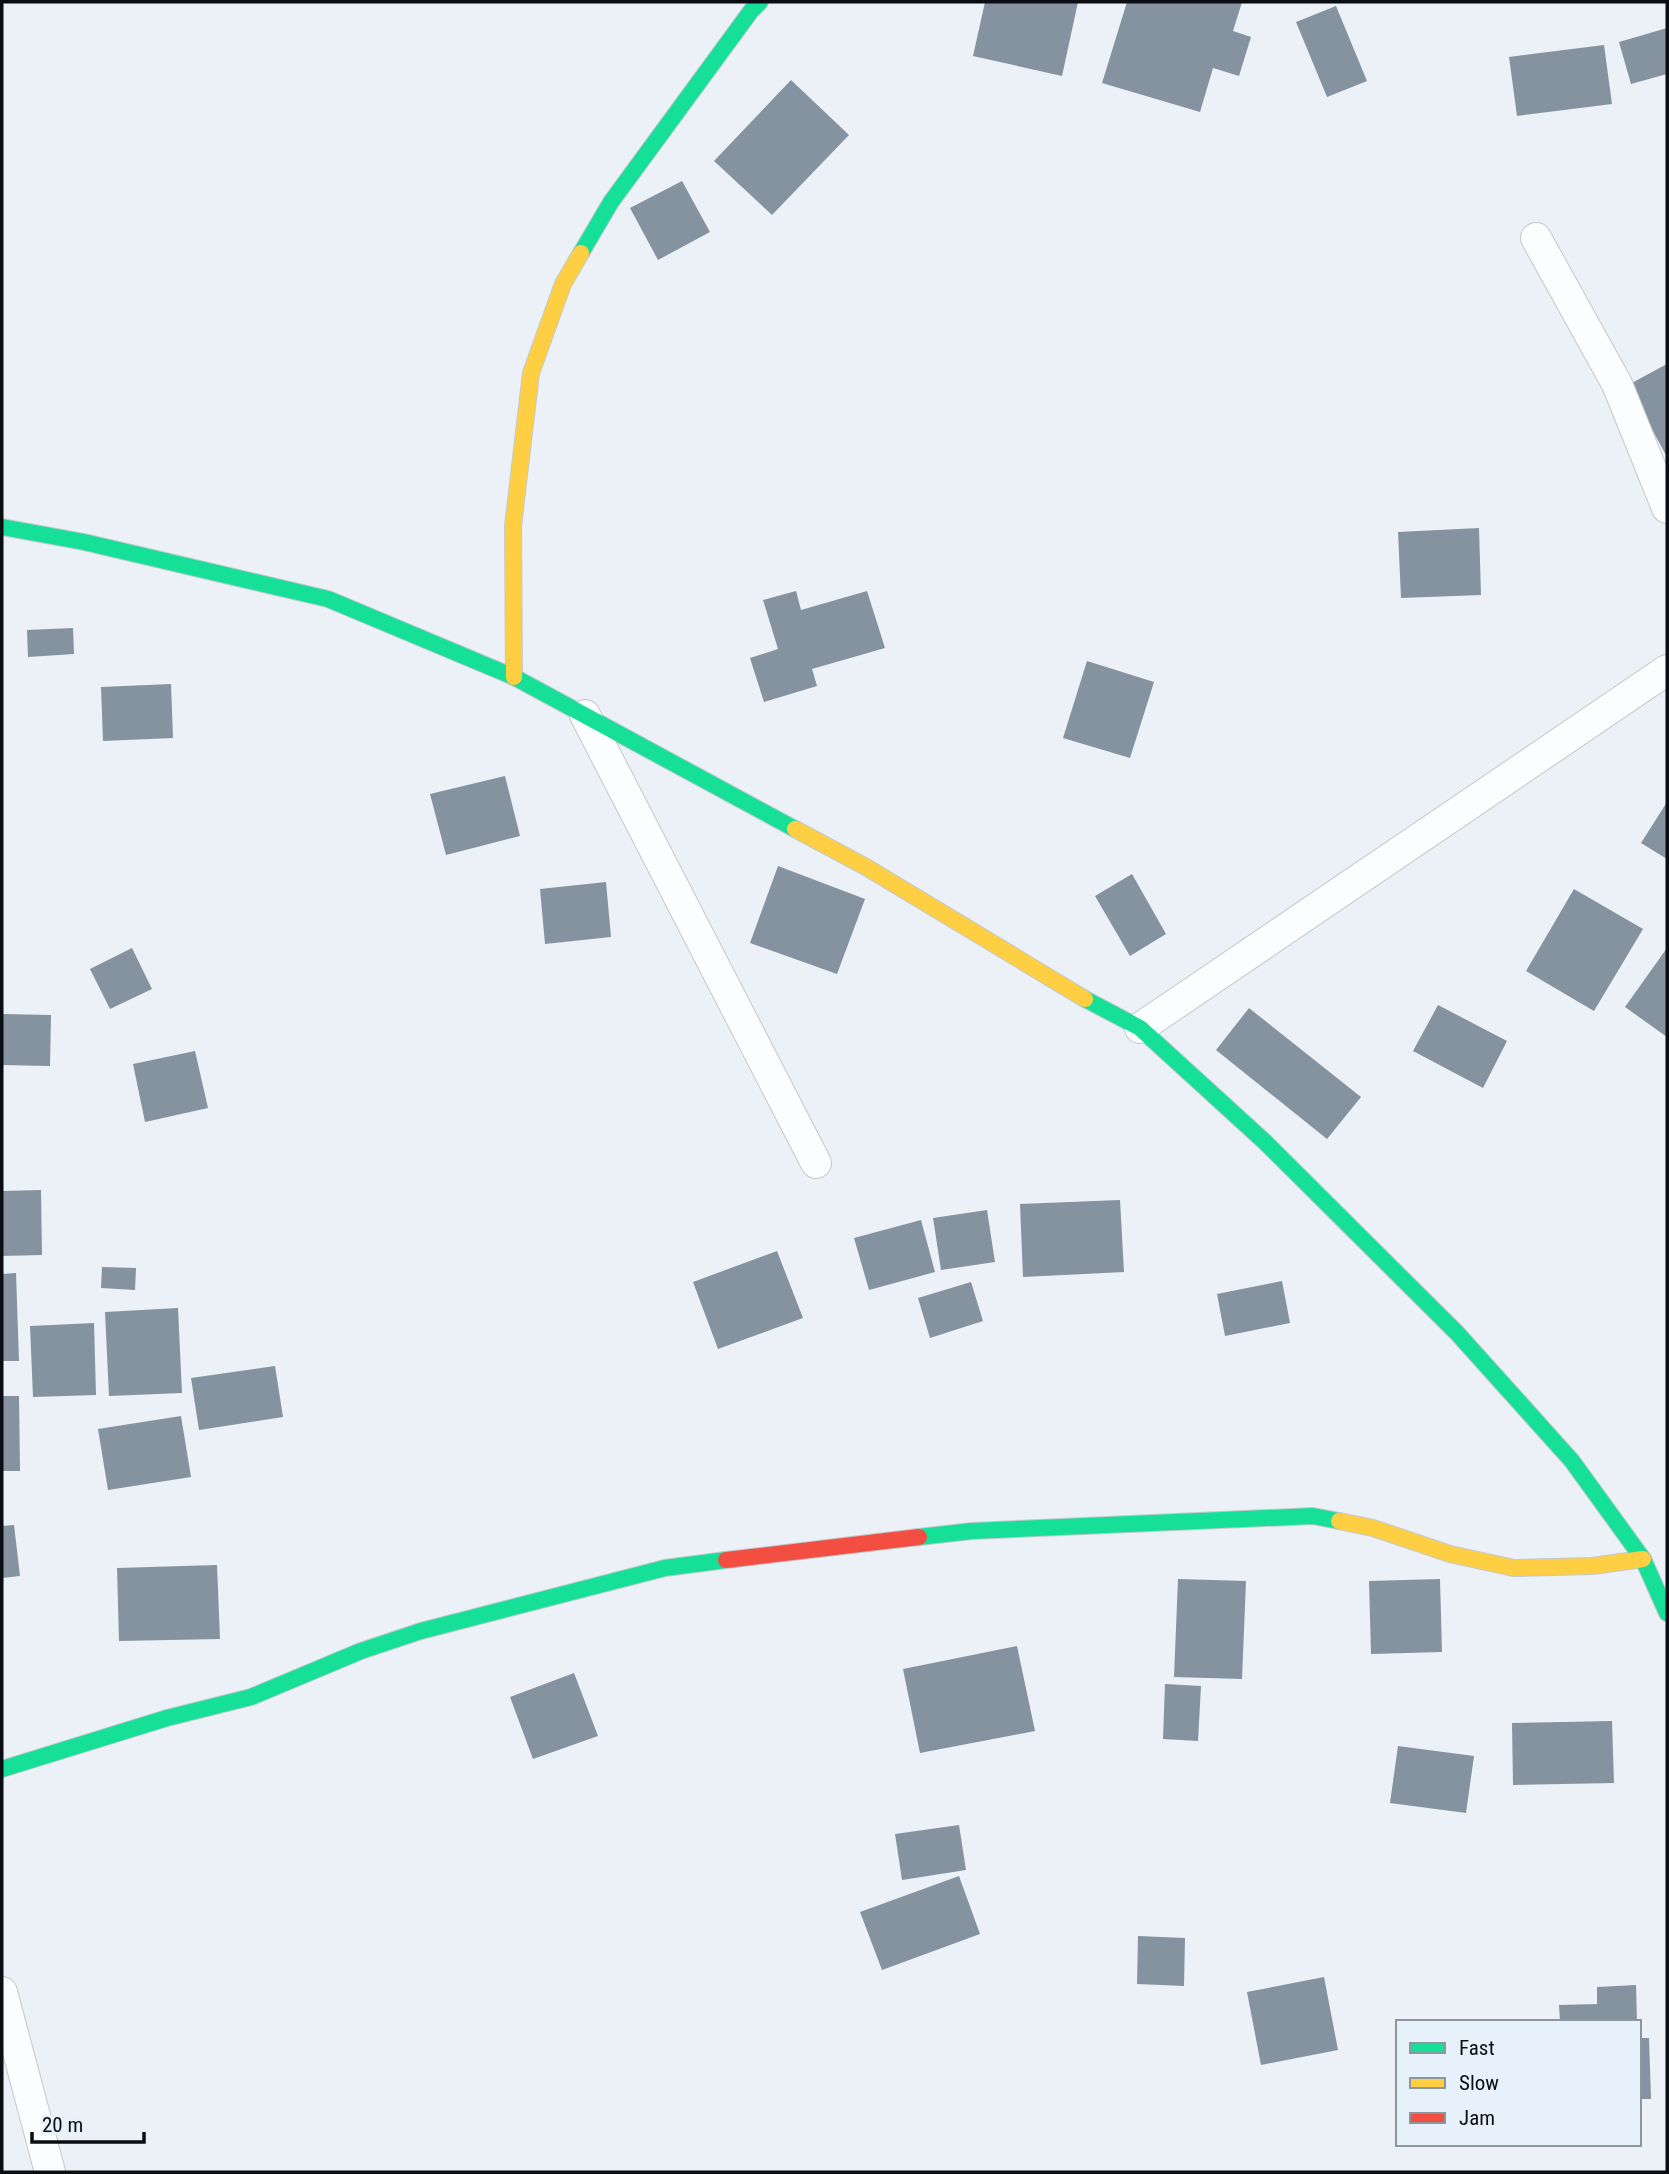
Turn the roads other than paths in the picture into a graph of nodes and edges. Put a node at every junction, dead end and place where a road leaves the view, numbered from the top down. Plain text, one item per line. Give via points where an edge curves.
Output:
1 (760, 2) edge
2 (1536, 238) dead end
3 (1667, 509) edge
4 (2, 527) edge
5 (514, 677) junction
6 (1662, 677) edge
7 (585, 715) junction
8 (1140, 1028) junction
9 (816, 1163) dead end
10 (1643, 1559) junction
11 (1667, 1613) edge
12 (2, 1769) edge
13 (2, 1992) edge
14 (51, 2172) edge

1 - 5 street via 611,202 563,284 529,386 513,526
2 - 3 street via 1617,384
4 - 5 street via 328,599
5 - 7 street
6 - 8 street
7 - 8 street via 866,867 1069,991
7 - 9 street
8 - 10 street via 1265,1142 1457,1333 1573,1461
10 - 11 street
10 - 12 street via 1514,1568 1450,1554 1373,1528 1312,1517 972,1531 665,1568 421,1631 251,1697
13 - 14 street

